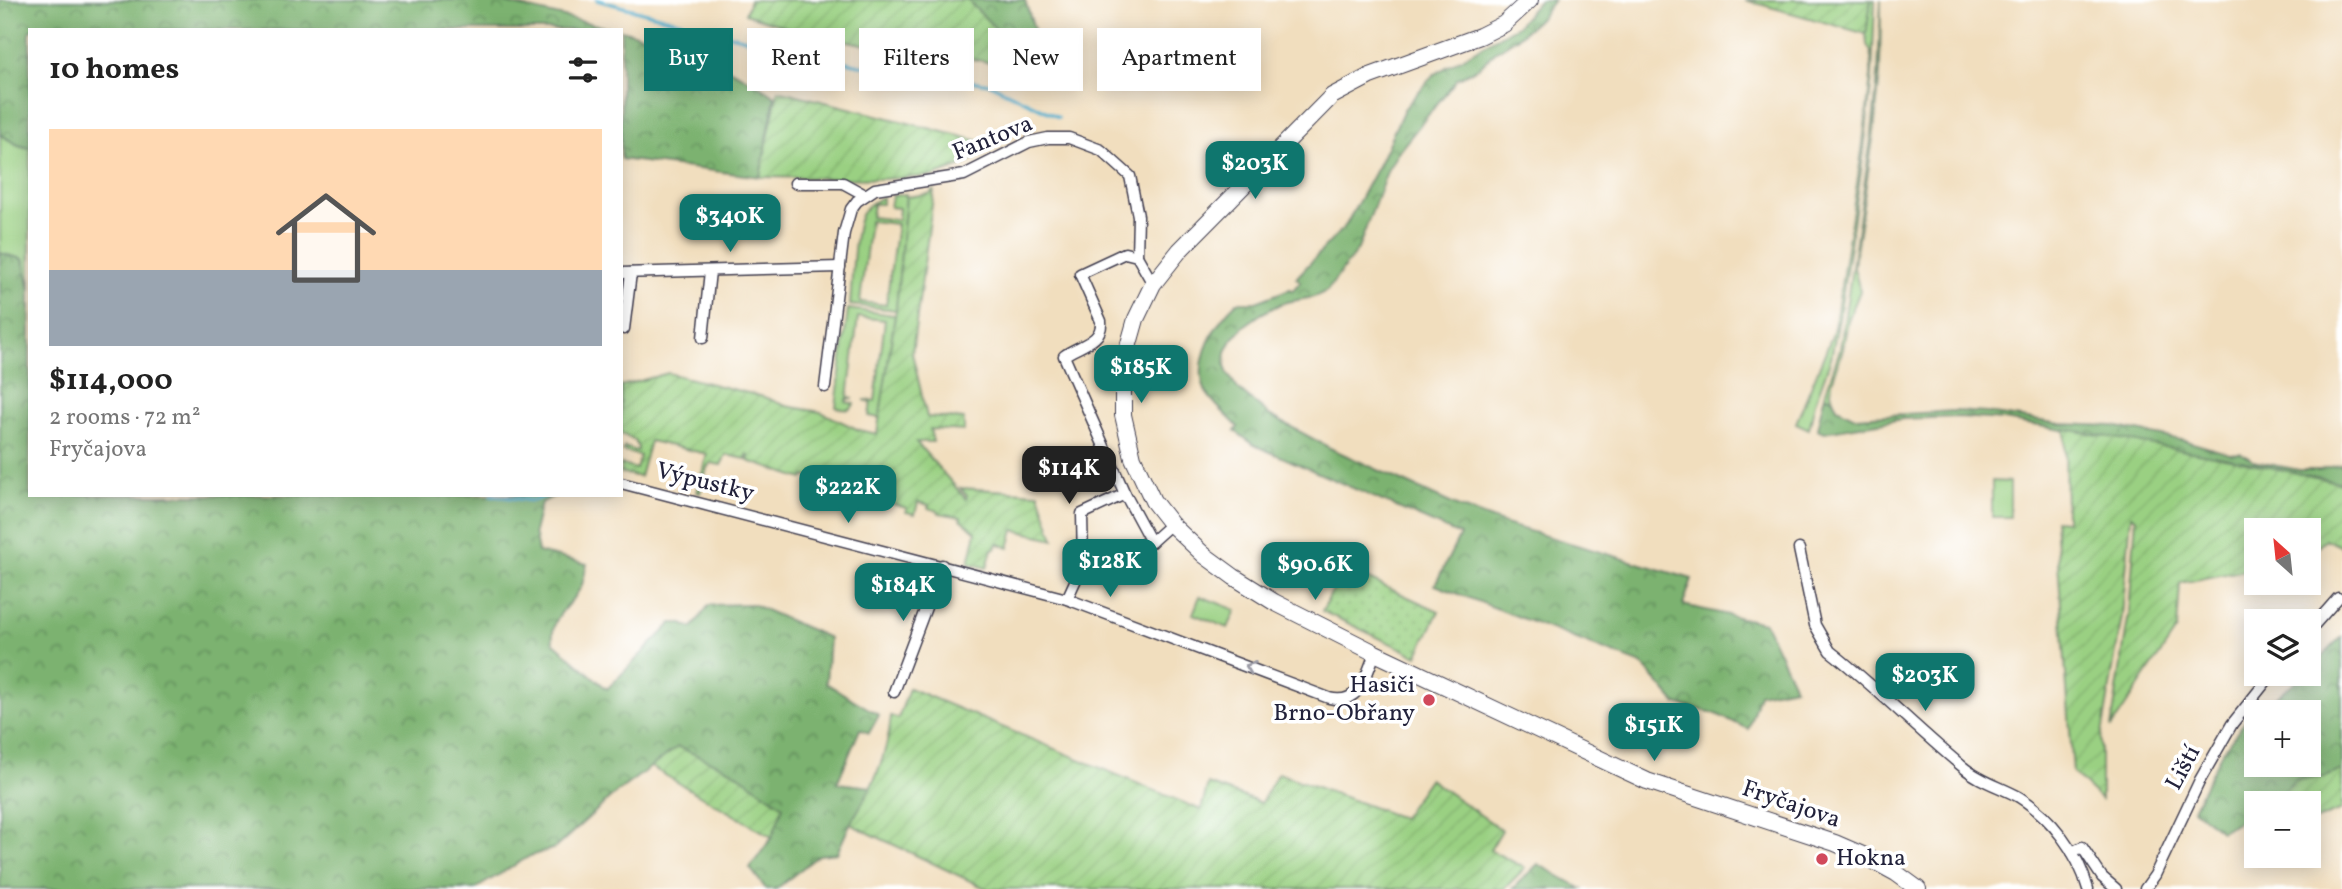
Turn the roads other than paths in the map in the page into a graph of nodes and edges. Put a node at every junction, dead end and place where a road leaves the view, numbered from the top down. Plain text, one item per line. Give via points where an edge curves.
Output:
1 (1530, 0) edge
2 (795, 183) dead end
3 (865, 195) junction
4 (1137, 256) junction
5 (840, 267) junction
6 (710, 271) junction
7 (626, 273) edge
8 (1153, 284) junction
9 (624, 329) dead end
10 (703, 338) dead end
11 (825, 387) dead end
12 (623, 484) edge
13 (1125, 494) junction
14 (1171, 524) junction
15 (1151, 542) junction
16 (1799, 549) dead end
17 (1083, 564) junction
18 (942, 565) junction
19 (2338, 598) dead end
20 (1067, 599) junction
21 (2321, 617) edge
22 (1375, 653) junction
23 (2262, 686) edge
24 (894, 692) dead end
25 (2072, 852) junction
26 (1918, 889) edge
27 (2088, 889) edge
28 (2116, 889) edge
29 (2145, 889) edge

1 - 8 main road, Fryčajova via 1504,24 1480,36 1370,76 1332,96 1180,250
2 - 3 street via 844,183
3 - 4 street, Fantova via 964,175 1029,142 1069,138 1101,150 1130,176 1138,216
3 - 5 street via 851,209
4 - 8 street
4 - 13 street via 1125,253 1080,274 1101,328 1095,339 1063,356
5 - 6 street
5 - 11 street
6 - 7 street
6 - 10 street
7 - 9 street
8 - 14 main road, Fryčajova via 1136,319 1123,365 1123,415 1133,458 1153,501
12 - 18 street, Výpustky
13 - 15 street
13 - 17 street via 1083,514
14 - 15 street
14 - 22 main road, Fryčajova via 1234,578
15 - 17 street
16 - 25 street via 1815,625 1830,651 1971,774 2039,811
17 - 20 street
18 - 20 street, Výpustky
18 - 24 street
19 - 21 street
22 -> 20 street via 1358,691 1341,701
22 - 26 main road, Fryčajova via 1647,780 1858,853
23 - 29 street, Liští via 2232,724
25 - 27 street
25 - 28 street via 2082,847

